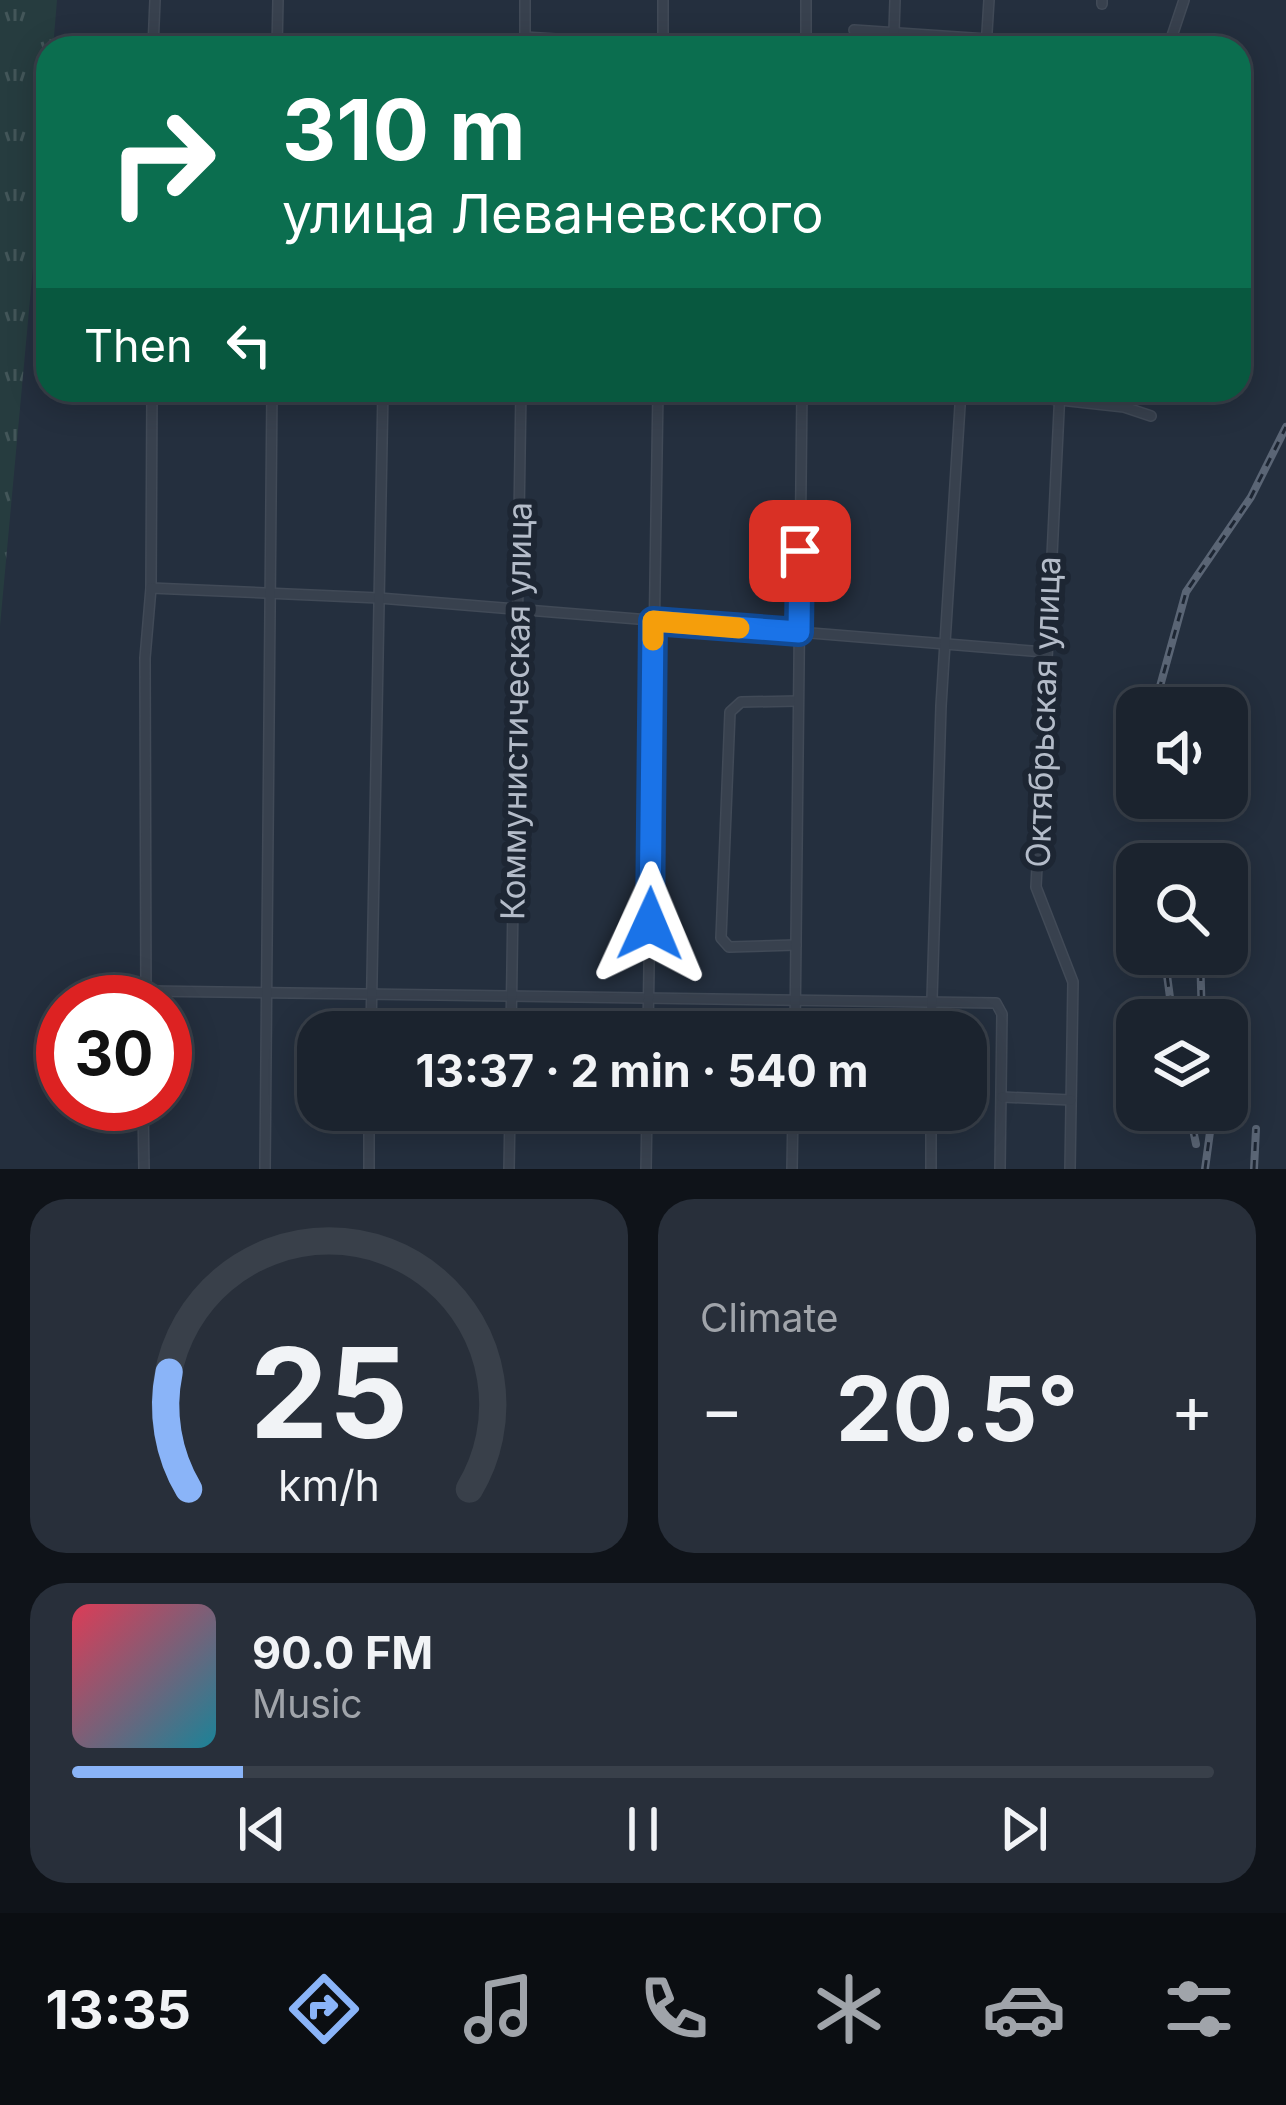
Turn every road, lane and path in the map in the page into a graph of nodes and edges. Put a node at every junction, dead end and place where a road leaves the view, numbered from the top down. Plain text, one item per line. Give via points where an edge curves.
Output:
1 (154, 0) edge
2 (278, 0) edge
3 (526, 0) edge
4 (663, 0) edge
5 (806, 0) edge
6 (895, 0) edge
7 (989, 0) edge
8 (1184, 0) edge
9 (854, 30) dead end
10 (894, 32) junction
11 (153, 36) edge
12 (278, 36) edge
13 (525, 36) edge
14 (663, 36) edge
15 (806, 36) edge
16 (925, 36) edge
17 (987, 36) edge
18 (1172, 36) edge
19 (152, 402) edge
20 (272, 402) edge
21 (383, 402) edge
22 (521, 402) edge
23 (658, 402) edge
24 (802, 402) edge
25 (963, 402) edge
26 (1059, 402) edge
27 (1097, 402) edge
28 (1125, 402) edge
29 (1124, 407) junction
30 (1151, 416) dead end
31 (151, 588) junction
32 (271, 591) junction
33 (379, 598) junction
34 (518, 610) junction
35 (653, 621) junction
36 (799, 632) junction
37 (945, 644) junction
38 (1044, 652) junction
39 (798, 701) junction
40 (796, 945) junction
41 (147, 975) edge
42 (267, 992) junction
43 (371, 993) junction
44 (192, 995) edge
45 (512, 995) junction
46 (648, 997) junction
47 (795, 999) junction
48 (931, 1000) junction
49 (371, 1011) edge
50 (512, 1011) edge
51 (648, 1011) edge
52 (795, 1011) edge
53 (931, 1011) edge
54 (1002, 1097) junction
55 (1071, 1100) junction
56 (143, 1131) edge
57 (369, 1131) edge
58 (510, 1131) edge
59 (646, 1131) edge
60 (793, 1131) edge
61 (931, 1131) edge
62 (144, 1169) edge
63 (265, 1169) edge
64 (369, 1169) edge
65 (509, 1169) edge
66 (646, 1169) edge
67 (792, 1169) edge
68 (931, 1169) edge
69 (1000, 1169) edge
70 (1070, 1169) edge

1 - 11 street
2 - 12 street
3 - 13 street
4 - 14 street
5 - 15 street
6 - 10 street
7 - 17 street
8 - 18 street
9 - 10 street
10 - 16 street
19 - 31 street
20 - 32 street
21 - 33 street
22 - 34 street, Коммунистическая улица
23 - 35 street
24 - 36 street
25 - 37 street
26 - 38 street, Октябрьская улица
27 - 29 street
28 - 29 street
29 - 30 street
31 - 32 street
31 - 41 street
32 - 33 street
32 - 42 street
33 - 34 street
33 - 43 street
34 - 35 street
34 - 45 street, Коммунистическая улица
35 - 36 street
35 - 46 street
36 - 37 street
36 - 39 street
37 - 38 street
37 - 48 street
38 - 55 street, Октябрьская улица via 1036,887 1073,982
39 - 40 street
39 - 40 street via 740,702 730,712 721,938 729,947
40 - 47 street
42 - 43 street
42 - 44 street
42 - 63 street
43 - 45 street
43 - 49 street
45 - 46 street
45 - 50 street, Коммунистическая улица
46 - 47 street
46 - 51 street
47 - 48 street
47 - 52 street
48 - 53 street
48 - 54 street via 1000,1005
54 - 55 street
54 - 69 street
55 - 70 street, Октябрьская улица
56 - 62 street
57 - 64 street
58 - 65 street
59 - 66 street
60 - 67 street
61 - 68 street

